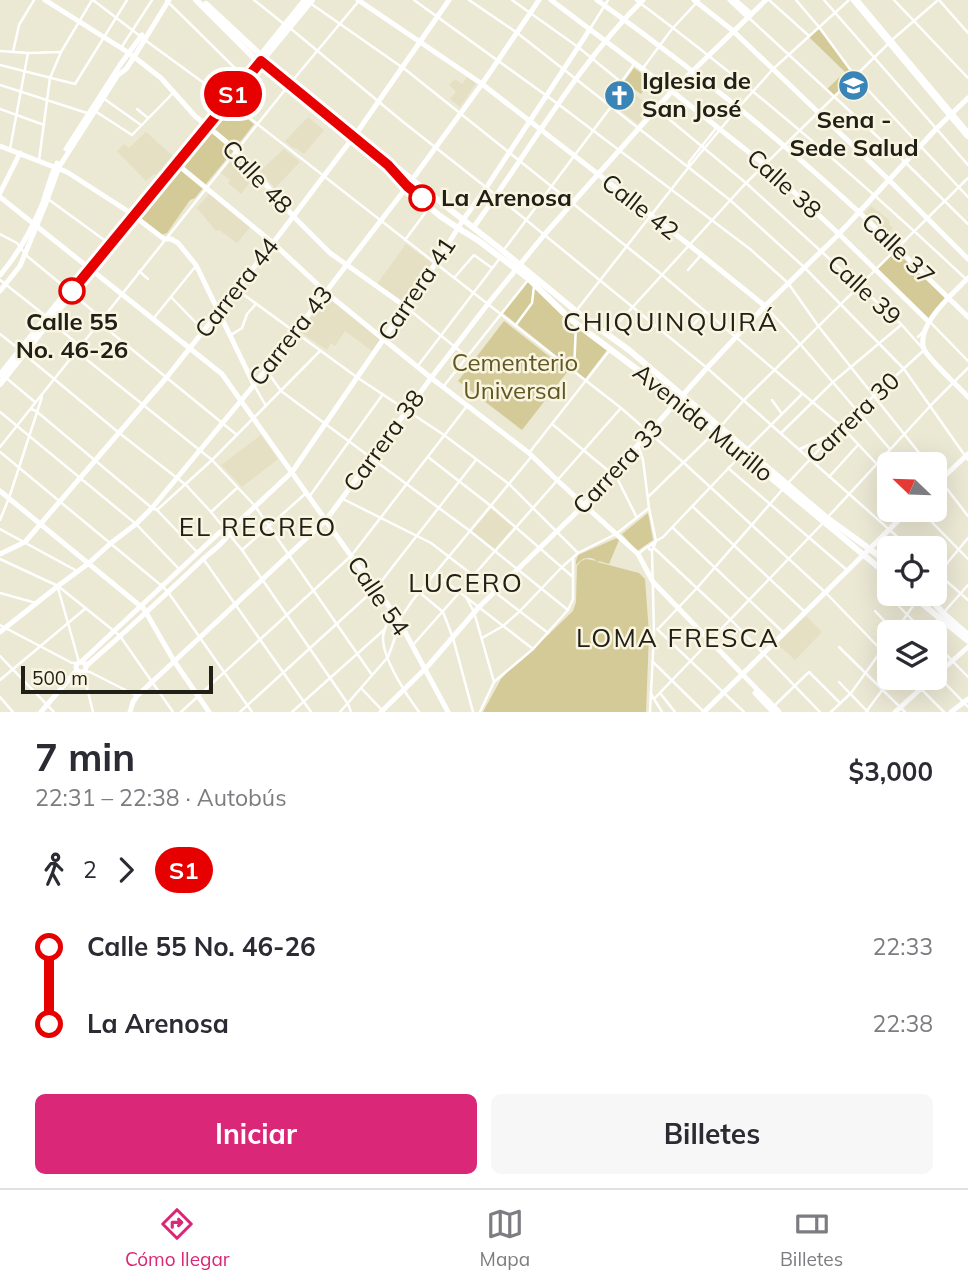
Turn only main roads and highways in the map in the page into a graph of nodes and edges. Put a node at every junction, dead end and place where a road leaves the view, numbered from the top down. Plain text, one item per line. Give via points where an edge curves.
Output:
1 (196, 0) edge
2 (201, 0) edge
3 (855, 0) edge
4 (861, 0) edge
5 (309, 1) edge
6 (892, 40) junction
7 (261, 62) junction
8 (230, 96) junction
9 (953, 112) junction
10 (968, 126) edge
11 (354, 135) junction
12 (968, 135) edge
13 (182, 156) junction
14 (132, 215) junction
15 (502, 254) junction
16 (89, 268) junction
17 (518, 268) junction
18 (2, 375) edge
19 (0, 384) edge
20 (680, 399) junction
21 (826, 519) junction
22 (877, 554) edge
23 (877, 566) edge
24 (926, 606) edge
25 (934, 606) edge
26 (941, 616) junction
27 (968, 635) edge
28 (968, 641) edge

1 - 7 main road, Avenida Murillo
2 - 7 main road, Avenida Murillo
3 - 6 highway
4 - 6 highway
5 - 7 main road
6 - 9 highway
7 - 8 main road
7 - 8 main road via 243,76
7 - 11 main road, Avenida Murillo
8 - 13 main road
9 - 10 highway
9 - 12 highway
11 - 15 main road, Avenida Murillo
11 - 15 main road, Avenida Murillo via 406,188 458,228
13 - 14 main road
13 - 14 main road
14 - 16 main road
14 - 16 main road
15 - 17 main road, Avenida Murillo
16 - 18 main road
17 - 20 main road, Avenida Murillo via 629,351
17 - 20 main road, Avenida Murillo via 576,324
18 - 19 main road
20 - 21 main road, Avenida Murillo
21 - 22 main road, Avenida Murillo
21 - 23 main road, Avenida Murillo
24 - 26 main road
25 - 26 main road
26 - 27 main road
26 - 28 main road

